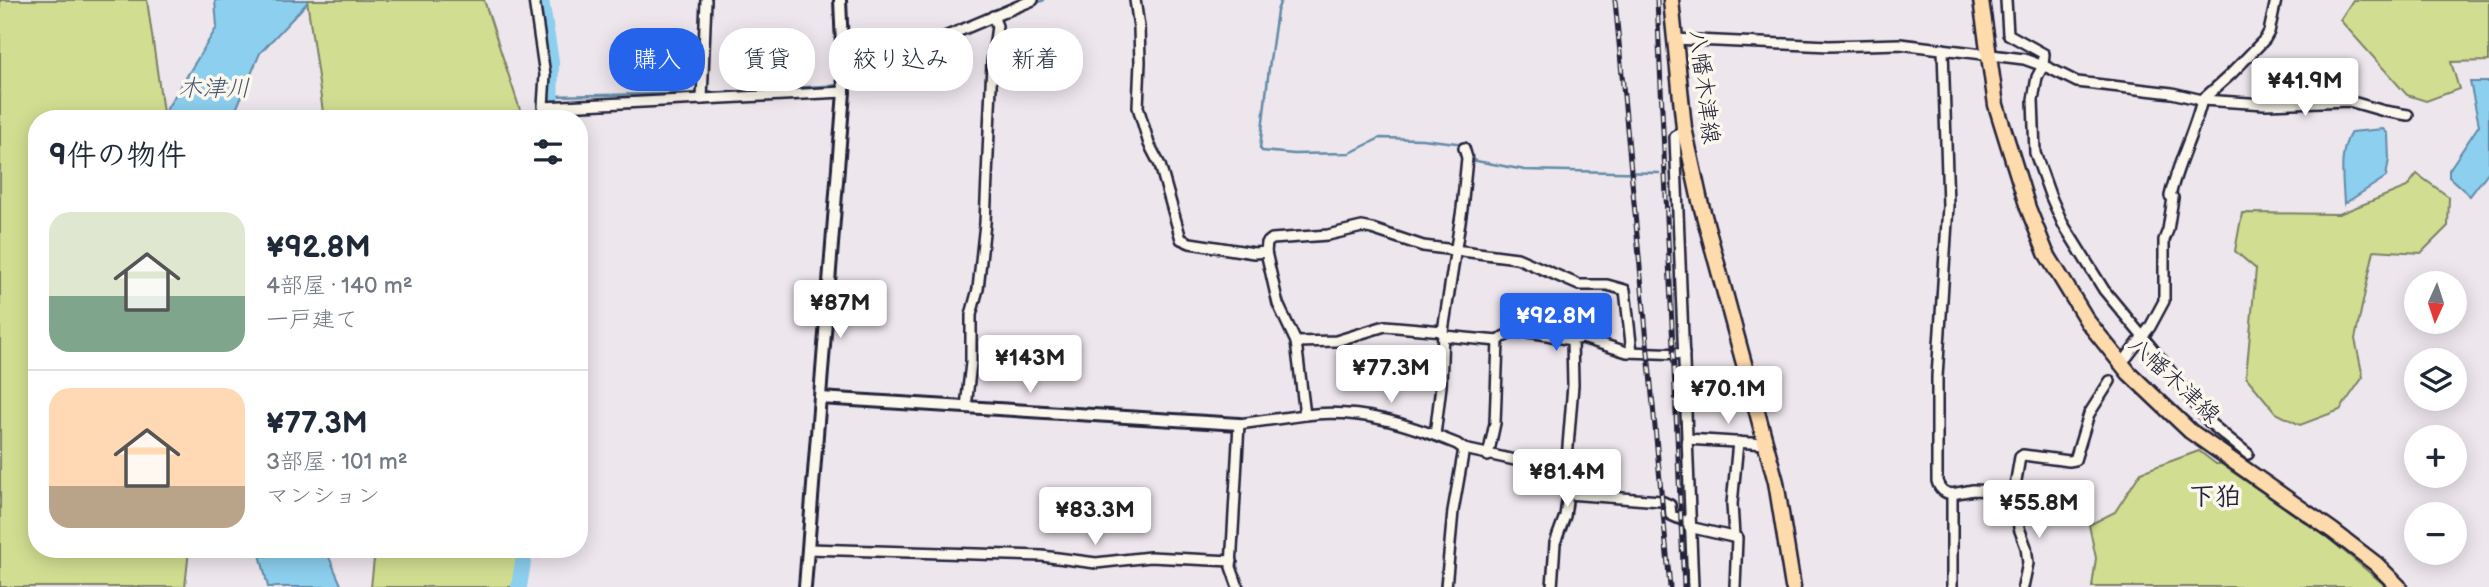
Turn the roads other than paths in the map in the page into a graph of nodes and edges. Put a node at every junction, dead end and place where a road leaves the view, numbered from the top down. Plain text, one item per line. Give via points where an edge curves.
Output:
1 (534, 0) edge
2 (706, 0) edge
3 (840, 0) edge
4 (1033, 0) edge
5 (1135, 0) edge
6 (1671, 0) edge
7 (1983, 0) edge
8 (2006, 0) edge
9 (2276, 0) edge
10 (993, 16) junction
11 (841, 28) edge
12 (965, 28) edge
13 (1674, 39) junction
14 (1943, 49) junction
15 (1990, 55) junction
16 (2043, 66) junction
17 (844, 92) joint
18 (702, 99) junction
19 (2202, 100) junction
20 (2409, 115) dead end
21 (1684, 128) junction
22 (1464, 148) dead end
23 (1457, 251) junction
24 (1266, 252) junction
25 (1444, 333) junction
26 (2143, 336) junction
27 (1572, 340) junction
28 (1498, 341) junction
29 (1296, 342) junction
30 (1632, 352) junction
31 (1684, 354) junction
32 (2127, 358) dead end
33 (2110, 381) dead end
34 (820, 398) junction
35 (966, 407) junction
36 (1305, 415) junction
37 (1239, 425) junction
38 (1435, 435) junction
39 (1687, 439) junction
40 (1738, 442) junction
41 (1766, 444) junction
42 (1464, 450) junction
43 (2248, 454) dead end
44 (1488, 456) junction
45 (1566, 471) junction
46 (2014, 492) junction
47 (1568, 494) junction
48 (1952, 494) junction
49 (1689, 525) junction
50 (1734, 536) junction
51 (808, 549) junction
52 (1232, 561) junction
53 (805, 587) edge
54 (1238, 587) edge
55 (1446, 587) edge
56 (1552, 587) edge
57 (1693, 587) edge
58 (1735, 587) edge
59 (1793, 587) edge
60 (1952, 587) edge
61 (2023, 587) edge
62 (2399, 587) edge

1 - 18 street via 545,75 543,107
2 - 18 street
3 - 11 street
4 - 10 street
5 - 24 street via 1138,107 1181,239
6 - 13 main road, 八幡木津線
7 - 15 main road, 八幡木津線
8 - 16 street via 2008,33 2044,54
9 - 19 street via 2265,39
10 - 12 street
10 - 35 street via 997,26 985,223 971,315
13 - 14 street
13 - 21 main road, 八幡木津線
14 - 15 street
14 - 48 street via 1948,206 1937,377 1937,481
15 - 16 street
15 - 62 main road, 八幡木津線 via 2006,136 2028,208 2046,253 2088,322 2122,366 2190,431 2333,531
16 - 19 street via 2077,82
16 - 26 street via 2033,100 2035,153 2050,195 2104,290
17 - 18 street
17 - 34 street
19 - 20 street via 2266,104 2349,101
19 - 26 street via 2171,195 2164,240 2164,301
21 - 31 street via 1675,137
21 - 41 main road, 八幡木津線
22 - 23 street via 1467,158
23 - 24 street via 1362,228 1272,239
23 - 25 street
23 - 30 street via 1517,258 1572,283 1625,290
24 - 29 street via 1278,304
25 - 28 street
25 - 29 street via 1385,326 1336,341
25 - 38 street
26 - 32 street
26 - 43 street via 2211,424
27 - 28 street via 1519,331
27 - 30 street via 1583,338
27 - 45 street
28 - 44 street via 1495,424
29 - 36 street
30 - 31 street
31 - 39 street
33 - 46 street via 2089,414 2075,460 2023,455
34 - 35 street
34 - 51 street
35 - 37 street
36 - 37 street
36 - 38 street via 1376,417
37 - 52 street
38 - 42 street
39 - 40 street
39 - 49 street
40 - 41 street
40 - 50 street
41 - 59 main road, 八幡木津線
42 - 44 street
42 - 55 street
44 - 45 street
45 - 47 street
46 - 48 street
46 - 61 street via 2028,563
47 - 49 street via 1661,501 1670,505 1671,515
47 - 56 street via 1555,543
48 - 60 street
49 - 50 street
49 - 57 street
50 - 58 street
51 - 52 street via 1042,556 1096,562 1150,557
51 - 53 street
52 - 54 street

